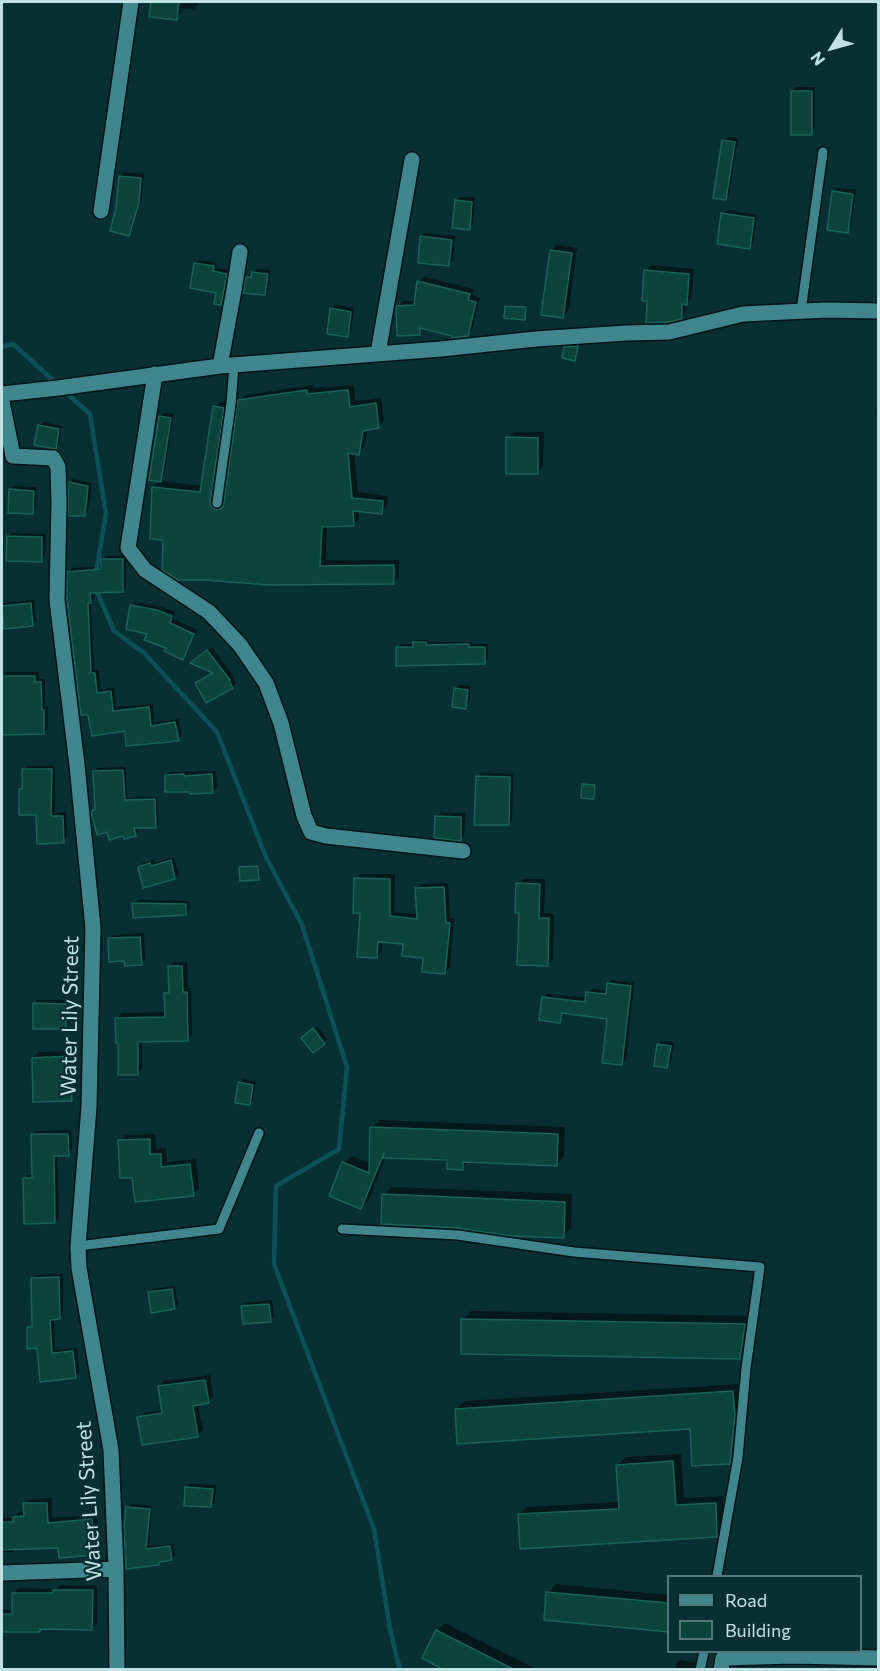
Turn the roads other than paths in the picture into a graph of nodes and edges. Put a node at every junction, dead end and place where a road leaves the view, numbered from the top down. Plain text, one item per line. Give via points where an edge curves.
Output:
1 (131, 2) edge
2 (823, 152) dead end
3 (412, 160) dead end
4 (101, 211) dead end
5 (240, 252) dead end
6 (801, 311) junction
7 (879, 311) edge
8 (378, 353) junction
9 (227, 366) junction
10 (155, 374) junction
11 (2, 394) edge
12 (2, 402) edge
13 (217, 503) dead end
14 (464, 851) dead end
15 (259, 1133) dead end
16 (342, 1229) dead end
17 (78, 1246) junction
18 (116, 1569) junction
19 (2, 1574) edge
20 (717, 1575) edge
21 (704, 1653) edge
22 (879, 1658) edge
23 (794, 1663) edge
24 (117, 1670) edge
25 (700, 1670) edge
26 (721, 1670) edge

1 - 4 street
2 - 6 lane
3 - 8 street
5 - 9 street
6 - 7 street
6 - 8 street via 743,314 669,332 558,337
8 - 9 street
9 - 10 street
9 - 13 lane via 231,404
10 - 11 street
10 - 14 street via 128,548 145,570 209,612 240,645 266,683 311,832
12 - 17 street, Water Lily Street via 13,456 53,458 58,467 57,600 93,928 89,1107
15 - 17 lane via 219,1228
16 - 20 lane via 459,1235 574,1252 760,1267 738,1457
17 - 18 street, Water Lily Street via 111,1450
18 - 19 street
18 - 24 street, Water Lily Street
21 - 25 lane
22 - 23 street
23 - 26 street via 723,1658

